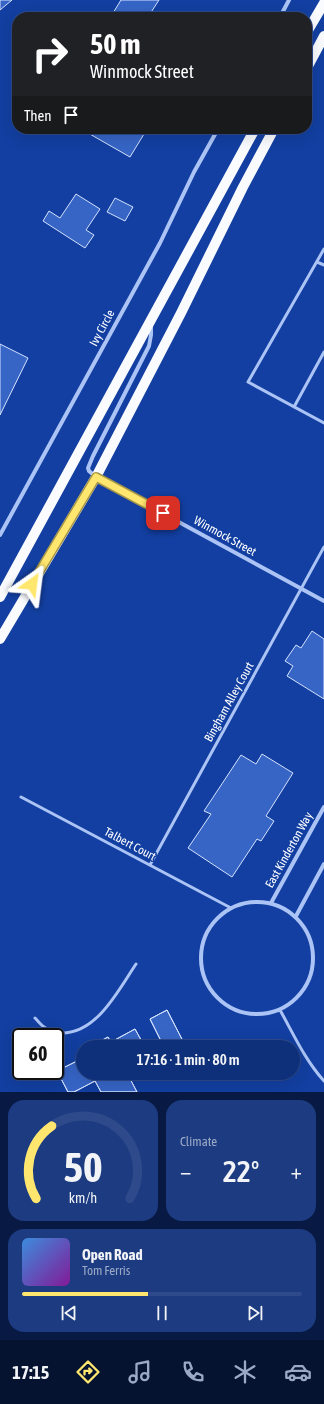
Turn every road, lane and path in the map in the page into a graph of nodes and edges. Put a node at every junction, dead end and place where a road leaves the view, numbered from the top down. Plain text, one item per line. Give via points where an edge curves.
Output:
1 (289, 0) edge
2 (324, 3) edge
3 (283, 12) edge
4 (312, 23) edge
5 (324, 36) edge
6 (312, 59) edge
7 (215, 134) edge
8 (252, 134) edge
9 (271, 134) edge
10 (324, 249) edge
11 (317, 262) junction
12 (324, 266) edge
13 (151, 319) junction
14 (324, 352) edge
15 (294, 407) junction
16 (324, 423) edge
17 (96, 477) junction
18 (0, 535) edge
19 (324, 547) edge
20 (302, 589) junction
21 (0, 597) edge
22 (324, 601) edge
23 (0, 639) edge
24 (21, 797) dead end
25 (324, 807) edge
26 (324, 864) edge
27 (150, 865) junction
28 (271, 903) junction
29 (231, 908) junction
30 (296, 916) junction
31 (136, 964) dead end
32 (280, 1010) junction
33 (35, 1018) dead end
34 (324, 1081) edge

1 - 3 street
2 - 4 main road
5 - 6 main road
7 - 18 street, Ivy Circle via 160,243
8 - 13 main road
9 - 17 main road
10 - 11 lane
11 - 12 lane
11 - 15 lane via 248,382
13 - 17 street via 152,334 149,346 88,468
13 - 21 main road
14 - 15 lane
15 - 16 lane
17 - 20 street, Winmock Street
17 - 23 main road
19 - 20 lane, Bingham Alley Court
20 - 22 street, Winmock Street
20 - 27 lane, Bingham Alley Court
24 - 27 lane, Talbert Court
25 - 28 street, East Kinderton Way
26 - 30 street
27 - 29 lane, Talbert Court
28 - 29 street, East Kinderton Way via 250,902
28 - 30 street, East Kinderton Way
29 - 32 street, East Kinderton Way via 215,920 204,938 200,958 204,978 214,996 230,1008 260,1015
30 - 32 street, East Kinderton Way via 312,942 312,972 304,991
31 - 33 lane via 109,1005 83,1027 70,1033 53,1032 44,1028
32 - 34 lane via 301,1049

